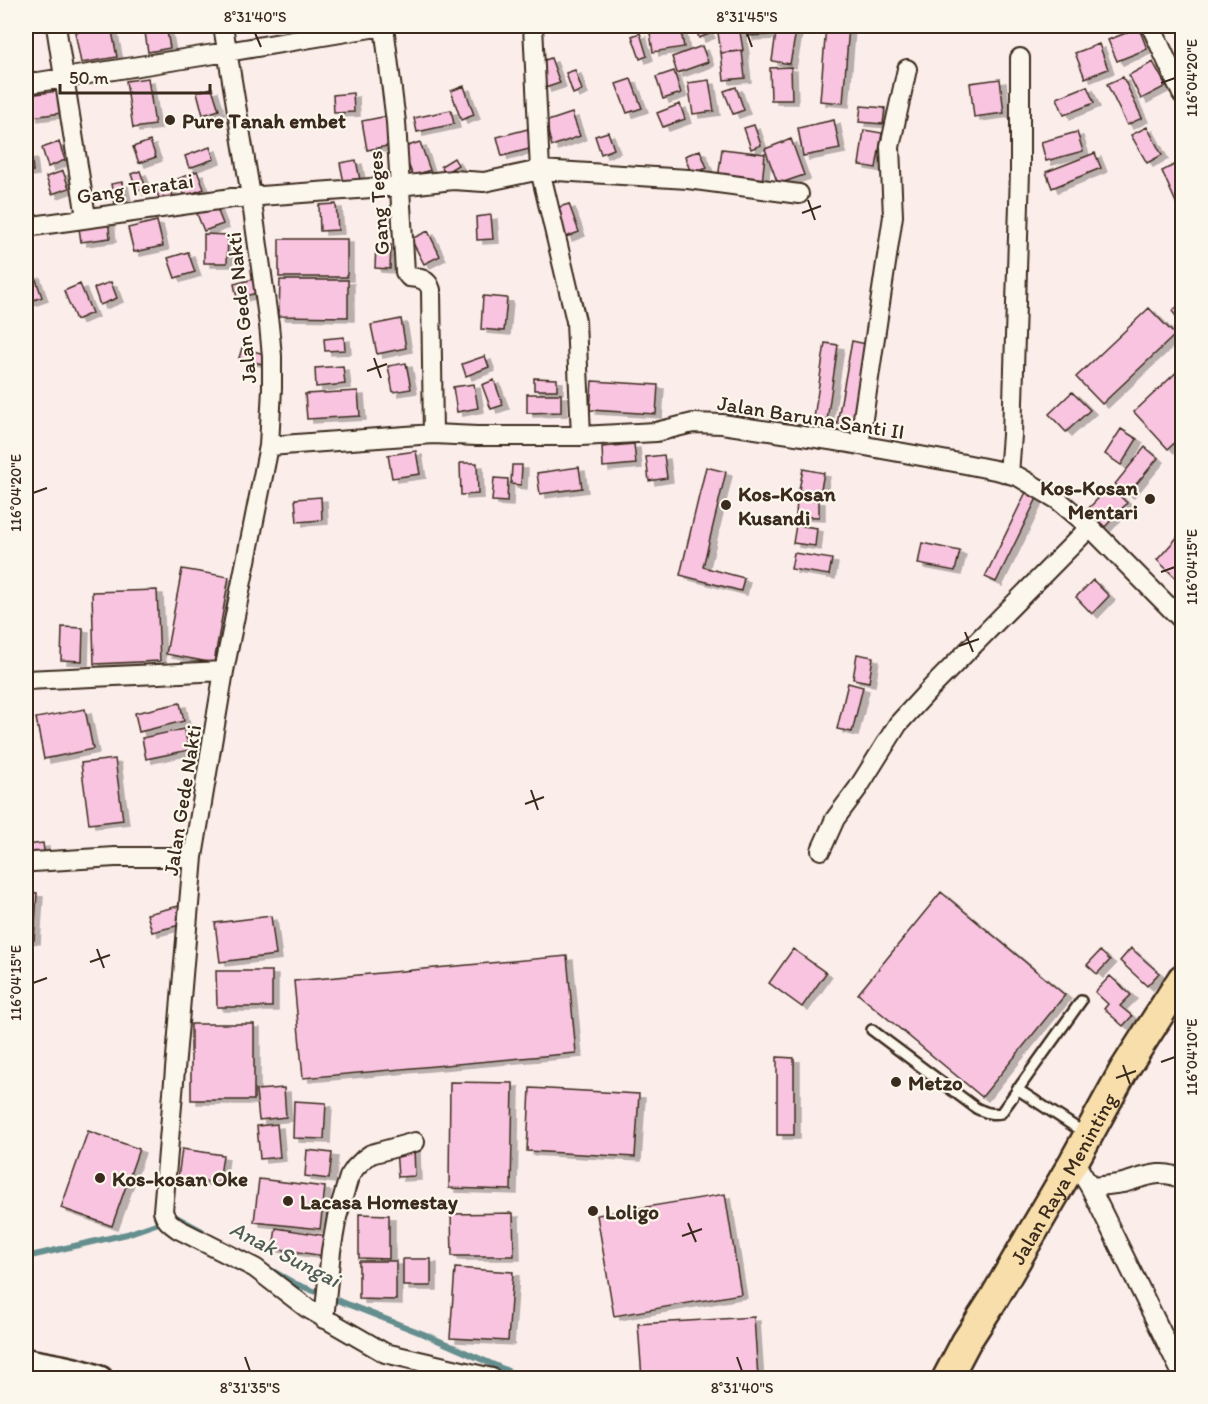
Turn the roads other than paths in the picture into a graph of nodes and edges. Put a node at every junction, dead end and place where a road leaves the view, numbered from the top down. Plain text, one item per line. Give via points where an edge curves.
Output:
1 (56, 26) edge
2 (223, 26) edge
3 (383, 26) edge
4 (533, 26) edge
5 (1151, 26) edge
6 (227, 52) junction
7 (1020, 58) dead end
8 (907, 69) dead end
9 (64, 76) junction
10 (26, 84) edge
11 (1182, 94) edge
12 (540, 170) junction
13 (399, 186) junction
14 (799, 194) dead end
15 (250, 196) junction
16 (86, 218) junction
17 (26, 227) edge
18 (433, 434) junction
19 (581, 436) junction
20 (859, 445) junction
21 (269, 446) junction
22 (1009, 474) junction
23 (1090, 527) junction
24 (1182, 620) edge
25 (224, 672) junction
26 (26, 680) edge
27 (821, 850) dead end
28 (194, 857) junction
29 (33, 862) dead end
30 (1182, 979) edge
31 (1081, 1001) dead end
32 (872, 1030) dead end
33 (1017, 1089) junction
34 (1088, 1135) junction
35 (416, 1142) dead end
36 (1074, 1161) junction
37 (1182, 1180) edge
38 (1090, 1187) junction
39 (326, 1304) junction
40 (26, 1360) edge
41 (1182, 1374) edge
42 (101, 1378) edge
43 (492, 1378) edge
44 (947, 1378) edge

1 - 9 street
2 - 6 street, Jalan Gede Nakti
3 - 6 street
3 - 13 street, Gang Teges via 396,122
4 - 12 street
5 - 11 street
6 - 9 street
6 - 15 street, Jalan Gede Nakti
7 - 22 street
8 - 20 street via 890,147 893,216
9 - 10 street
9 - 16 street
12 - 13 street, Gang Teratai via 484,182 453,180
12 - 14 street, Gang Teratai via 687,179
12 - 19 street via 576,321
13 - 15 street, Gang Teratai
13 - 18 street, Gang Teges via 405,273 426,280 431,290
15 - 16 street, Gang Teratai
15 - 21 street, Jalan Gede Nakti via 272,356
16 - 17 street, Gang Teratai
18 - 19 street, Jalan Baruna Santi II
18 - 21 street, Jalan Baruna Santi II
19 - 20 street, Jalan Baruna Santi II via 656,432 693,423
20 - 22 street, Jalan Baruna Santi II
21 - 25 street, Jalan Gede Nakti
22 - 23 street, Jalan Baruna Santi II via 1058,500
23 - 24 street, Jalan Baruna Santi II
23 - 27 street via 898,724 835,819
25 - 26 street
25 - 28 street, Jalan Gede Nakti
28 - 29 street
28 - 39 street, Jalan Gede Nakti via 163,1211 178,1229 255,1268 307,1308
30 - 34 highway, Jalan Raya Meninting
31 - 33 lane
32 - 33 lane via 976,1108 990,1114 1001,1113
33 - 34 lane
34 - 36 highway, Jalan Raya Meninting
35 - 39 street via 371,1154 349,1177 330,1251
36 - 38 street
36 - 44 highway, Jalan Raya Meninting
37 - 38 street via 1163,1174
38 - 41 street
39 - 43 street, Jalan Gede Nakti via 385,1353
40 - 42 street

